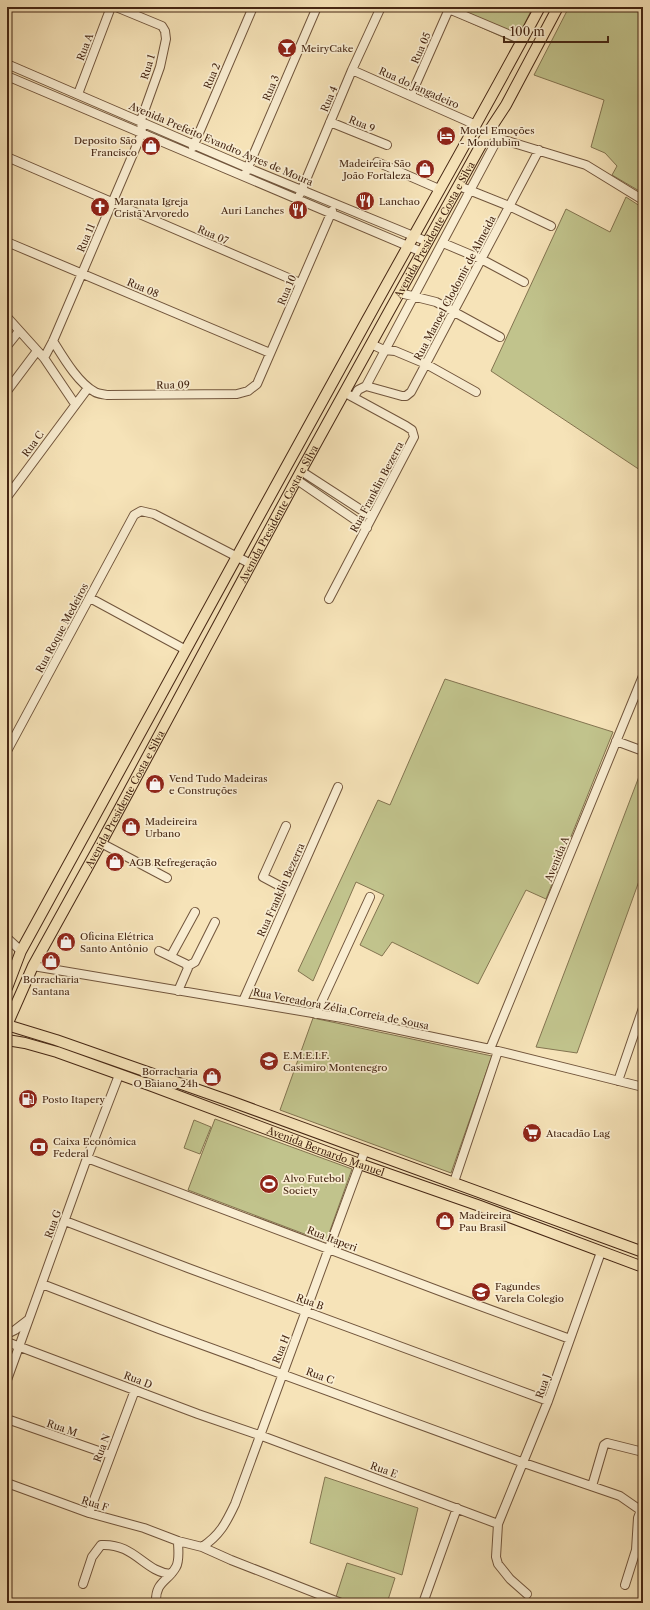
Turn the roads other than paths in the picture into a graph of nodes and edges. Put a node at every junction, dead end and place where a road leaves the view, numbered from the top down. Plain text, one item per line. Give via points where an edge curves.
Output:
1 (111, 7) edge
2 (116, 7) edge
3 (253, 7) edge
4 (317, 7) edge
5 (380, 7) edge
6 (540, 7) edge
7 (558, 7) edge
8 (447, 8) edge
9 (522, 40) junction
10 (7, 64) edge
11 (352, 70) junction
12 (7, 76) edge
13 (498, 85) junction
14 (513, 92) junction
15 (78, 94) junction
16 (411, 95) junction
17 (492, 97) junction
18 (506, 106) junction
19 (141, 120) junction
20 (330, 122) junction
21 (476, 125) junction
22 (142, 134) junction
23 (487, 134) junction
24 (498, 138) junction
25 (195, 144) junction
26 (387, 145) dead end
27 (539, 150) junction
28 (190, 154) junction
29 (7, 157) edge
30 (377, 162) dead end
31 (248, 168) junction
32 (244, 176) junction
33 (459, 186) junction
34 (439, 188) junction
35 (302, 190) junction
36 (472, 190) junction
37 (297, 200) junction
38 (643, 200) edge
39 (112, 203) junction
40 (335, 203) junction
41 (509, 206) junction
42 (330, 214) junction
43 (551, 226) dead end
44 (413, 236) junction
45 (7, 242) edge
46 (428, 242) junction
47 (443, 243) junction
48 (408, 246) junction
49 (422, 252) junction
50 (481, 259) junction
51 (82, 273) junction
52 (524, 282) dead end
53 (300, 283) junction
54 (400, 293) junction
55 (413, 296) junction
56 (453, 312) junction
57 (7, 317) edge
58 (366, 321) junction
59 (379, 330) junction
60 (19, 331) junction
61 (500, 337) dead end
62 (53, 341) junction
63 (354, 344) junction
64 (7, 346) edge
65 (370, 347) junction
66 (384, 350) junction
67 (37, 351) junction
68 (270, 353) junction
69 (44, 358) junction
70 (426, 364) junction
71 (257, 384) joint
72 (366, 386) junction
73 (88, 388) junction
74 (7, 391) edge
75 (476, 392) dead end
76 (349, 395) junction
77 (75, 404) junction
78 (299, 476) junction
79 (7, 497) edge
80 (372, 518) junction
81 (367, 528) junction
82 (237, 557) junction
83 (251, 564) junction
84 (90, 598) junction
85 (329, 599) dead end
86 (186, 650) junction
87 (643, 676) edge
88 (146, 723) junction
89 (161, 730) junction
90 (616, 741) junction
91 (7, 751) edge
92 (643, 751) edge
93 (338, 787) dead end
94 (286, 826) dead end
95 (101, 843) junction
96 (69, 864) junction
97 (167, 878) dead end
98 (79, 883) junction
99 (291, 892) junction
100 (370, 897) dead end
101 (51, 898) junction
102 (195, 912) dead end
103 (62, 914) junction
104 (215, 922) dead end
105 (7, 938) edge
106 (21, 951) junction
107 (159, 951) dead end
108 (171, 956) junction
109 (33, 966) junction
110 (188, 966) junction
111 (7, 988) edge
112 (178, 991) junction
113 (243, 1001) junction
114 (643, 1008) edge
115 (316, 1014) junction
116 (7, 1025) edge
117 (7, 1040) edge
118 (494, 1050) junction
119 (119, 1075) junction
120 (618, 1081) junction
121 (643, 1087) edge
122 (365, 1150) junction
123 (87, 1158) junction
124 (360, 1164) junction
125 (454, 1182) junction
126 (65, 1221) junction
127 (329, 1249) junction
128 (601, 1252) junction
129 (643, 1252) edge
130 (643, 1267) edge
131 (42, 1284) junction
132 (307, 1311) junction
133 (28, 1320) junction
134 (7, 1334) edge
135 (570, 1339) junction
136 (7, 1342) edge
137 (20, 1347) junction
138 (282, 1374) junction
139 (7, 1380) edge
140 (135, 1390) junction
141 (548, 1401) junction
142 (7, 1419) edge
143 (262, 1436) junction
144 (643, 1452) edge
145 (110, 1455) junction
146 (524, 1463) junction
147 (7, 1482) edge
148 (592, 1486) junction
149 (457, 1508) junction
150 (642, 1511) edge
151 (89, 1513) junction
152 (498, 1524) junction
153 (178, 1541) junction
154 (202, 1547) junction
155 (170, 1574) junction
156 (83, 1584) dead end
157 (625, 1585) dead end
158 (527, 1594) dead end
159 (156, 1603) edge
160 (341, 1603) edge
161 (423, 1603) edge

1 - 15 street, Rua A
2 - 19 street, Rua 1 via 156,22 165,31 166,39 160,67
3 - 25 street, Rua 2
4 - 31 street, Rua 3
5 - 11 street, Rua 4
6 - 9 main road, Avenida Presidente Costa e Silva
7 - 14 main road, Avenida Presidente Costa e Silva
8 - 9 street
8 - 16 street, Rua 05
9 - 13 main road, Avenida Presidente Costa e Silva
10 - 15 street, Avenida Prefeito Evandro Ayres de Moura
11 - 16 street, Rua do Jangadeiro
11 - 20 street, Rua 4
12 - 22 street, Avenida Prefeito Evandro Ayres de Moura
13 - 14 main road
13 - 17 main road, Avenida Presidente Costa e Silva
14 - 18 main road, Avenida Presidente Costa e Silva
15 - 19 street, Avenida Prefeito Evandro Ayres de Moura
16 - 21 street, Rua do Jangadeiro
17 - 18 main road
17 - 21 main road, Avenida Presidente Costa e Silva
18 - 23 main road, Avenida Presidente Costa e Silva
19 - 22 street, Rua 11
19 - 25 street, Avenida Prefeito Evandro Ayres de Moura
20 - 26 street, Rua 9
20 - 35 street, Rua 4
21 - 34 main road, Avenida Presidente Costa e Silva
22 - 28 street, Avenida Prefeito Evandro Ayres de Moura
22 - 39 street, Rua 11
23 - 24 street
23 - 33 main road, Avenida Presidente Costa e Silva
24 - 27 street
24 - 36 street
25 - 28 street, Rua 2
25 - 31 street, Avenida Prefeito Evandro Ayres de Moura
27 - 38 street via 586,165
27 - 41 street, Rua Manoel Clodomir de Almeida
28 - 32 street, Avenida Prefeito Evandro Ayres de Moura
29 - 39 street, Rua 07
30 - 34 street
31 - 32 street, Rua 3
31 - 35 street, Avenida Prefeito Evandro Ayres de Moura
32 - 37 street, Avenida Prefeito Evandro Ayres de Moura
33 - 36 street
33 - 46 main road, Avenida Presidente Costa e Silva
34 - 44 main road, Avenida Presidente Costa e Silva
35 - 37 street, Rua 4
35 - 40 street, Avenida Prefeito Evandro Ayres de Moura
36 - 41 street
36 - 47 street
37 - 42 street, Avenida Prefeito Evandro Ayres de Moura
39 - 51 street, Rua 11
39 - 53 street, Rua 07
40 - 42 street, Rua 10
40 - 44 street, Avenida Prefeito Evandro Ayres de Moura
41 - 43 street
41 - 50 street, Rua Manoel Clodomir de Almeida
42 - 48 street, Avenida Prefeito Evandro Ayres de Moura
42 - 53 street, Rua 10
44 - 46 street, Avenida Prefeito Evandro Ayres de Moura
44 - 48 main road, Avenida Presidente Costa e Silva
45 - 51 street, Rua 08
46 - 49 main road, Avenida Presidente Costa e Silva
47 - 50 street
47 - 55 street
48 - 49 street, Avenida Prefeito Evandro Ayres de Moura
48 - 58 main road, Avenida Presidente Costa e Silva
49 - 54 main road, Avenida Presidente Costa e Silva
50 - 52 street
50 - 56 street, Rua Manoel Clodomir de Almeida
51 - 62 street, Rua 11
51 - 68 street, Rua 08
53 - 68 street, Rua 10
54 - 55 street
54 - 59 main road, Avenida Presidente Costa e Silva
55 - 56 street via 436,302
55 - 66 street
56 - 61 street
56 - 70 street, Rua Manoel Clodomir de Almeida
57 - 60 street
58 - 59 main road via 366,326 370,330
58 - 63 main road, Avenida Presidente Costa e Silva
59 - 65 main road, Avenida Presidente Costa e Silva
60 - 64 street
60 - 67 street
62 - 69 street
62 - 73 street, Rua 09 via 70,368
63 - 65 main road via 357,342
63 - 82 main road, Avenida Presidente Costa e Silva
65 - 66 street
65 - 76 main road, Avenida Presidente Costa e Silva
66 - 70 street via 395,351
66 - 72 street
67 - 69 street
67 - 74 street
68 - 71 street, Rua 10
69 - 77 street
70 - 72 street, Rua Manoel Clodomir de Almeida via 411,392 406,396
70 - 75 street
71 - 73 street, Rua 09 via 248,391 237,394 107,395
72 - 76 street
73 - 77 street
76 - 78 main road, Avenida Presidente Costa e Silva
76 - 80 street, Rua Franklin Bezerra via 406,426 412,430 414,437
77 - 79 street, Rua C
78 - 80 street
78 - 81 street
78 - 83 main road, Avenida Presidente Costa e Silva
80 - 81 street, Rua Franklin Bezerra
81 - 85 street, Rua Franklin Bezerra
82 - 83 street
82 - 84 street, Rua Roque Medeiros via 154,514 141,511 134,515
82 - 86 main road, Avenida Presidente Costa e Silva
83 - 89 main road, Avenida Presidente Costa e Silva
84 - 86 street
84 - 91 street, Rua Roque Medeiros
86 - 88 main road, Avenida Presidente Costa e Silva
87 - 90 street, Avenida A
88 - 89 main road
88 - 96 main road, Avenida Presidente Costa e Silva
89 - 95 main road, Avenida Presidente Costa e Silva
90 - 92 street
90 - 118 street, Avenida A
93 - 99 street, Rua Franklin Bezerra
94 - 99 street via 263,877
95 - 97 street
95 - 98 main road, Avenida Presidente Costa e Silva
96 - 98 main road via 66,884 72,887
96 - 101 main road, Avenida Presidente Costa e Silva
98 - 103 main road, Avenida Presidente Costa e Silva
99 - 113 street, Rua Franklin Bezerra
100 - 115 street
101 - 103 main road via 57,895 63,899 65,905
101 - 106 main road, Avenida Presidente Costa e Silva
102 - 108 street
103 - 109 main road, Avenida Presidente Costa e Silva
104 - 110 street via 195,962
105 - 106 street
106 - 111 main road, Avenida Presidente Costa e Silva
107 - 108 street
108 - 110 street
109 - 112 street, Rua Vereadora Zélia Correia de Sousa
109 - 116 main road, Avenida Presidente Costa e Silva
110 - 112 street
112 - 113 street, Rua Vereadora Zélia Correia de Sousa
113 - 115 street, Rua Vereadora Zélia Correia de Sousa
114 - 120 street
115 - 118 street, Rua Vereadora Zélia Correia de Sousa
116 - 122 main road, Avenida Bernardo Manuel via 69,1044
117 - 119 main road, Avenida Bernardo Manuel via 57,1052
118 - 120 street, Rua Vereadora Zélia Correia de Sousa
118 - 125 street, Avenida A
119 - 123 street, Rua G
119 - 124 main road, Avenida Bernardo Manuel
120 - 121 street, Rua Vereadora Zélia Correia de Sousa
122 - 124 street, Rua H
122 - 125 main road, Avenida Bernardo Manuel
123 - 126 street, Rua G
123 - 127 street, Rua Itaperi
124 - 127 street, Rua H
124 - 128 main road, Avenida Bernardo Manuel
125 - 129 main road, Avenida Bernardo Manuel
126 - 131 street, Rua G
126 - 132 street, Rua B
127 - 132 street, Rua H
127 - 135 street, Rua Itaperi
128 - 130 main road, Avenida Bernardo Manuel
128 - 135 street, Rua J
131 - 133 street, Rua G
131 - 138 street, Rua C
132 - 138 street, Rua H
132 - 141 street, Rua B
133 - 134 street
133 - 137 street, Rua G
135 - 141 street, Rua J
136 - 137 street, Rua D
137 - 139 street, Rua G
137 - 140 street, Rua D
138 - 143 street, Rua H
138 - 146 street, Rua C
140 - 143 street, Rua D
140 - 145 street, Rua N
141 - 146 street, Rua J
142 - 145 street, Rua M
143 - 149 street, Rua E
143 - 154 street, Rua H via 223,1528 212,1541
144 - 148 street via 607,1443 604,1445
145 - 151 street, Rua N
146 - 148 street, Rua C
146 - 152 street, Rua J
147 - 151 street, Rua F
148 - 150 street, Rua C via 620,1496
149 - 152 street, Rua E
149 - 161 street
150 - 157 street via 638,1518 636,1550
151 - 153 street, Rua F via 144,1528
152 - 158 street, Rua J via 498,1564
153 - 154 street, Rua F
153 - 155 street via 176,1567
154 - 160 street, Rua F
155 - 156 street via 155,1570 132,1552 120,1547 101,1545 92,1557
155 - 159 street via 158,1589

